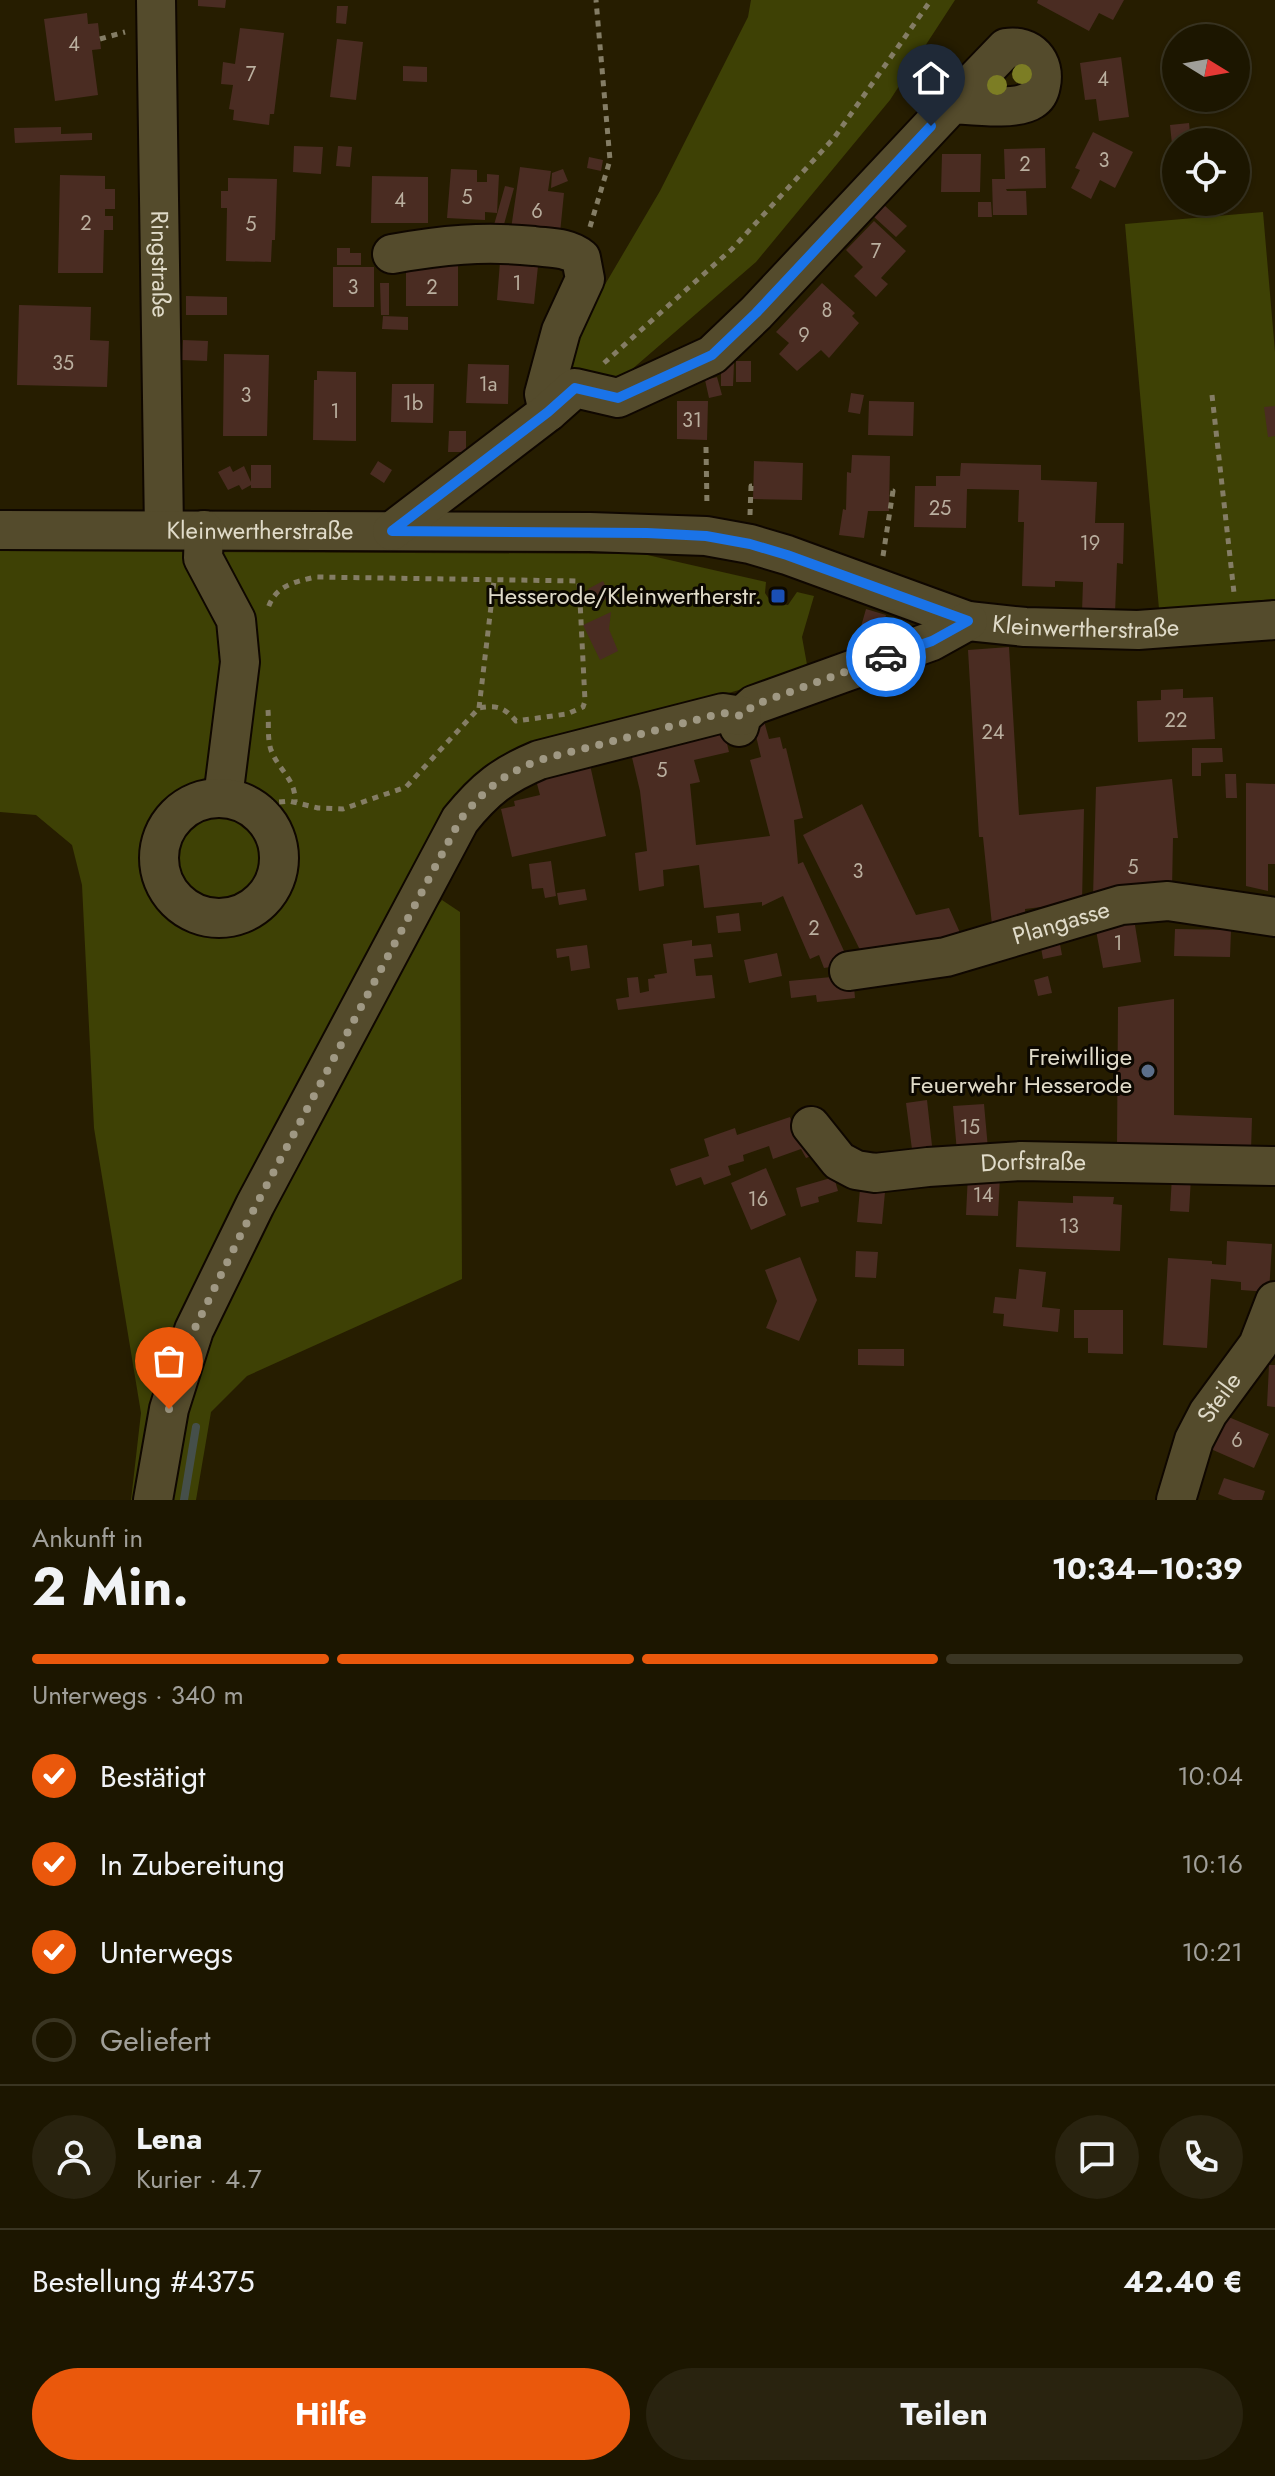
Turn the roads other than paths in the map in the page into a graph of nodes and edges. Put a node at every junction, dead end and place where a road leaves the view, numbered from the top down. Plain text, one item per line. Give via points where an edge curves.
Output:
1 (156, 0) edge
2 (952, 104) dead end
3 (392, 254) dead end
4 (562, 400) junction
5 (0, 530) edge
6 (164, 530) junction
7 (204, 530) junction
8 (392, 531) junction
9 (1275, 620) edge
10 (968, 621) junction
11 (223, 798) junction
12 (1275, 917) edge
13 (849, 971) dead end
14 (811, 1126) dead end
15 (1275, 1166) edge
16 (1275, 1301) edge
17 (153, 1500) edge
18 (1176, 1500) edge

1 - 6 street, Ringstraße
2 - 4 street via 712,355 618,398
3 - 4 street via 493,242 566,250 581,258 585,279 561,331 544,394
4 - 8 street
5 - 6 street, Kleinwertherstraße
6 - 7 street, Kleinwertherstraße
7 - 8 street, Kleinwertherstraße
7 - 11 street via 203,558 236,620 240,662
8 - 10 street, Kleinwertherstraße via 706,536 787,555
9 - 10 street, Kleinwertherstraße via 1138,630
10 - 17 street via 932,641 754,705 741,722 723,713 539,760 483,791 460,820 194,1330 169,1409
11 - 11 street via 187,807 173,819 161,845 161,873 168,890 180,904 214,919 242,914 265,898 279,863 278,844 258,812
12 - 13 street, Plangasse via 1168,901 1121,905 946,957
14 - 15 street, Dorfstraße via 839,1161 875,1173 1021,1161
16 - 18 street, Steile via 1258,1345 1194,1440

